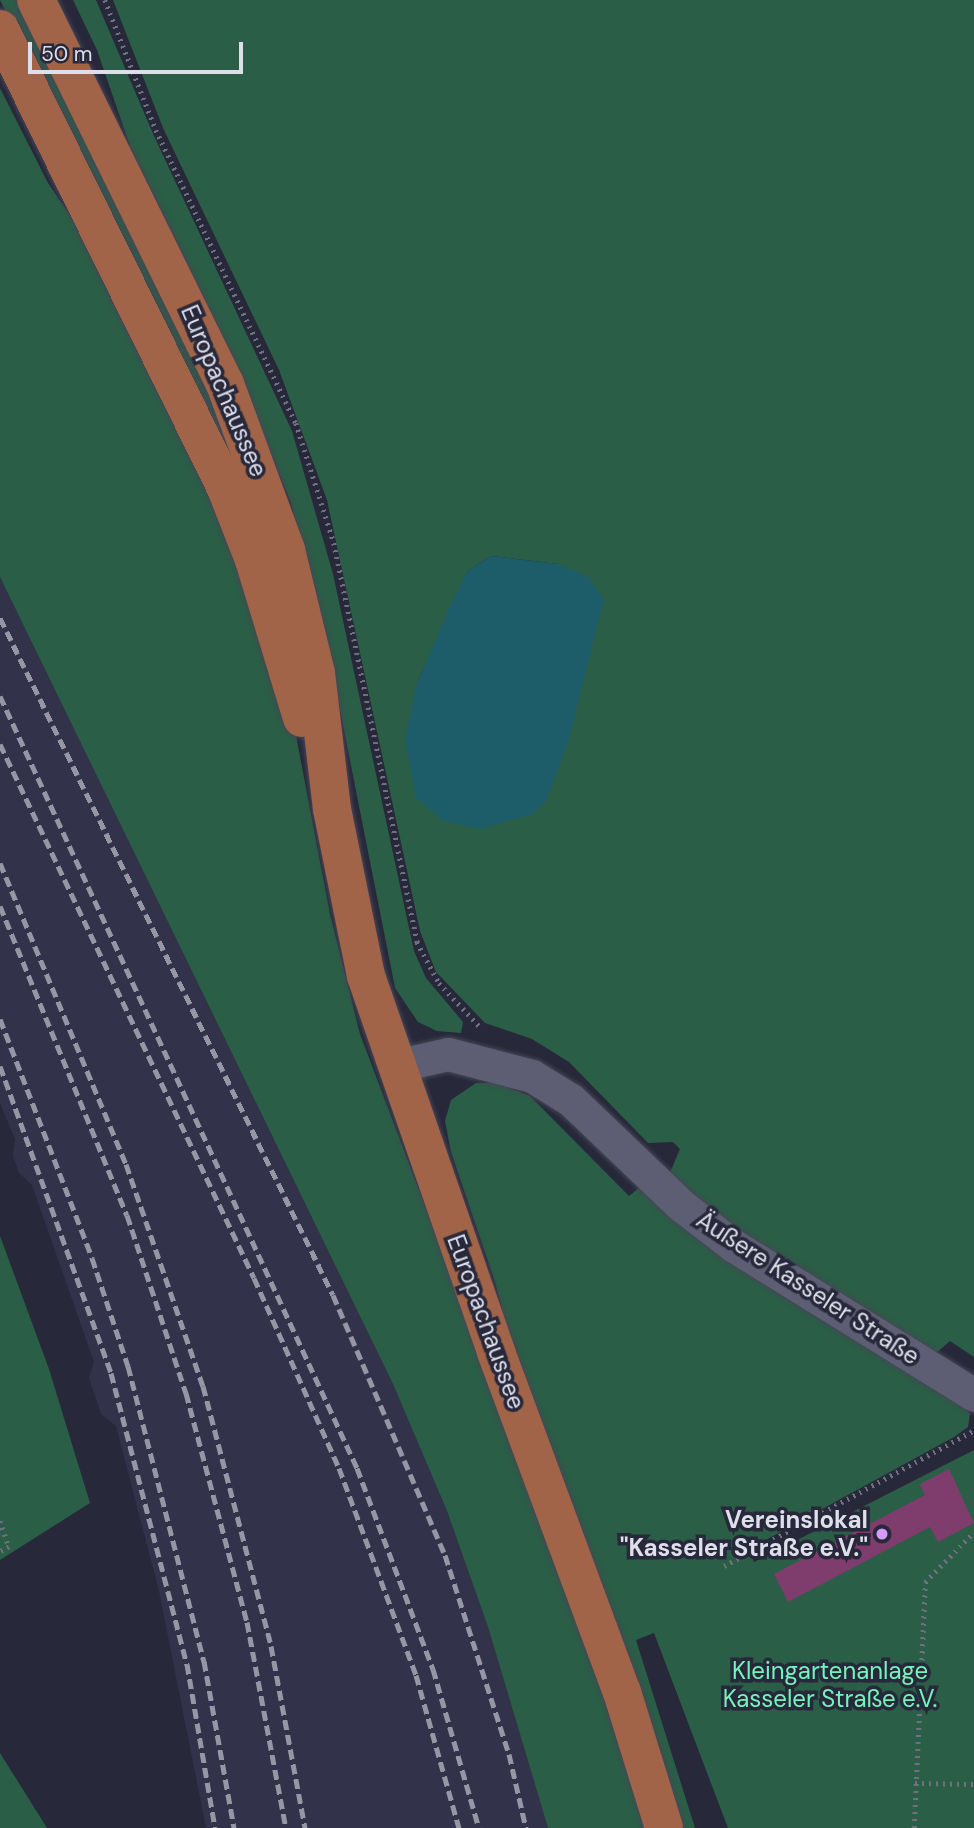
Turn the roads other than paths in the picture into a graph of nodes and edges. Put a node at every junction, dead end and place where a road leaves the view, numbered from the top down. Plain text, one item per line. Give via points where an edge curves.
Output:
1 (36, 0) edge
2 (0, 29) edge
3 (332, 809) junction
4 (395, 1066) junction
5 (974, 1395) edge
6 (664, 1828) edge

1 - 3 main road, Europachaussee via 199,326 248,440 286,550 316,673
2 - 3 main road, Europachaussee via 226,488 254,560
3 - 4 main road, Europachaussee via 366,976
4 - 5 street, Äußere Kasseler Straße via 448,1054 532,1076 571,1100 682,1206 734,1246
4 - 6 main road, Europachaussee via 622,1692

